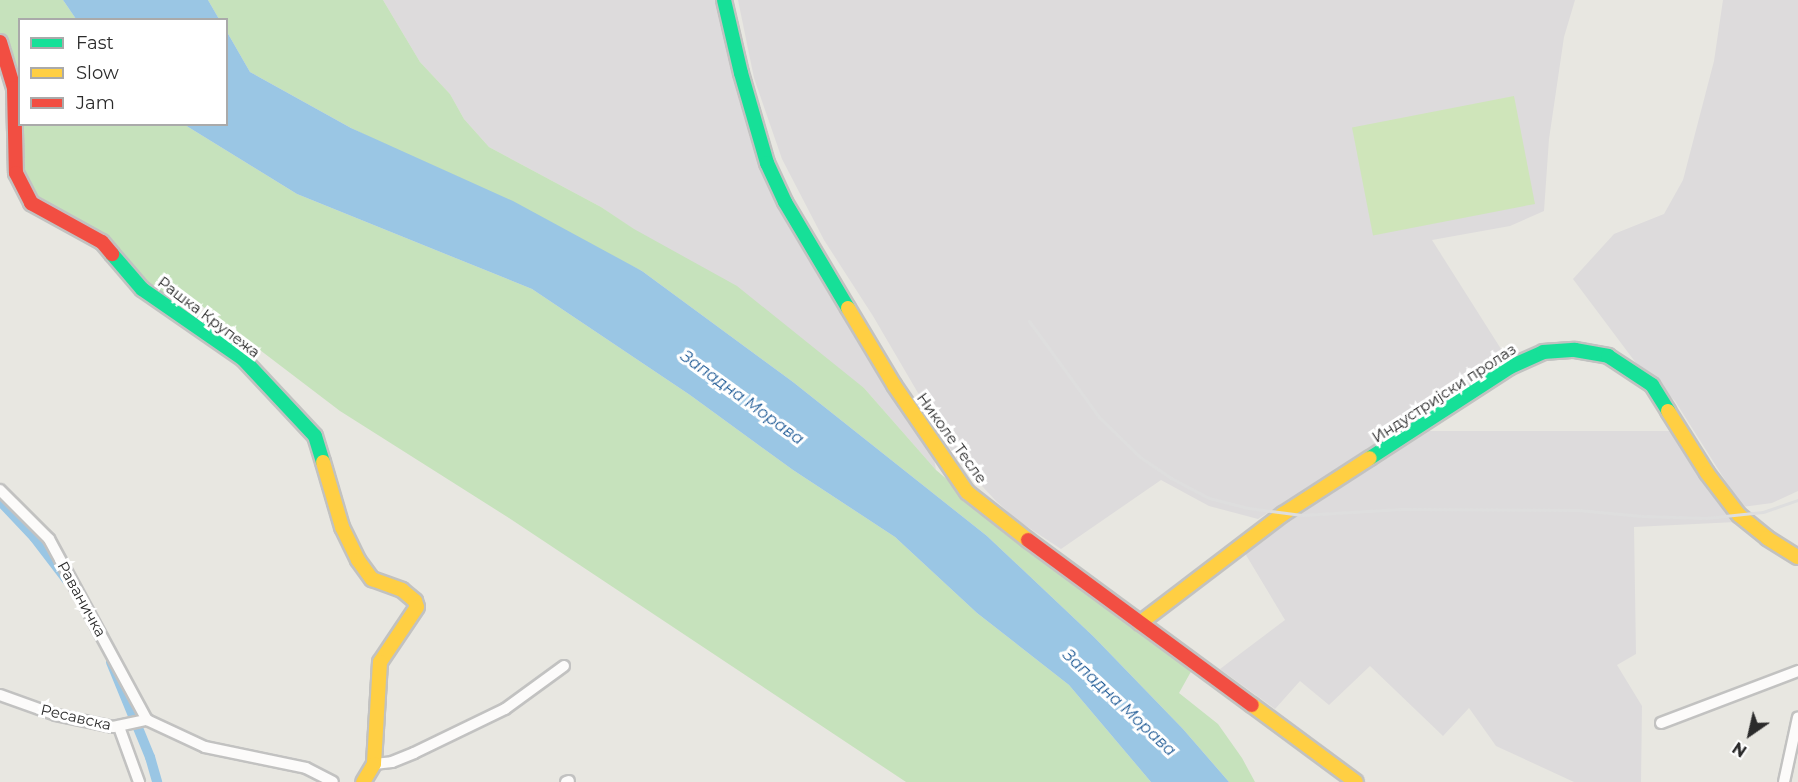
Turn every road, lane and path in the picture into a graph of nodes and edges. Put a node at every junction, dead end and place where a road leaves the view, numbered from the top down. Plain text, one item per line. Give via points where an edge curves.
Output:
1 (724, 0) edge
2 (0, 42) edge
3 (0, 490) edge
4 (1798, 557) edge
5 (1140, 623) junction
6 (564, 666) dead end
7 (1798, 671) edge
8 (0, 695) edge
9 (1798, 717) edge
10 (144, 721) junction
11 (1661, 723) dead end
12 (124, 726) junction
13 (374, 764) junction
14 (139, 782) edge
15 (333, 782) edge
16 (363, 782) edge
17 (1356, 782) edge
18 (1784, 782) edge

1 - 5 street, Николе Тесле via 767,163 785,202 894,385 953,474 989,511
2 - 13 street, Рашка Крупежа via 14,88 16,173 31,203 102,242 142,289 243,359 315,436 342,527 357,560 372,579 402,590 416,601 415,612 383,655 379,668
3 - 10 street, Раваничка via 49,539
4 - 5 street, Индустријски пролаз via 1744,521 1707,473 1652,385 1608,356 1575,350 1543,352 1510,367 1283,514
5 - 17 street, Николе Тесле
6 - 13 street via 505,709 414,753
7 - 11 street
8 - 12 street, Ресавска via 56,715
9 - 18 street
10 - 12 street
10 - 15 street via 205,747 306,768
12 - 14 street
13 - 16 street, Рашка Крупежа

